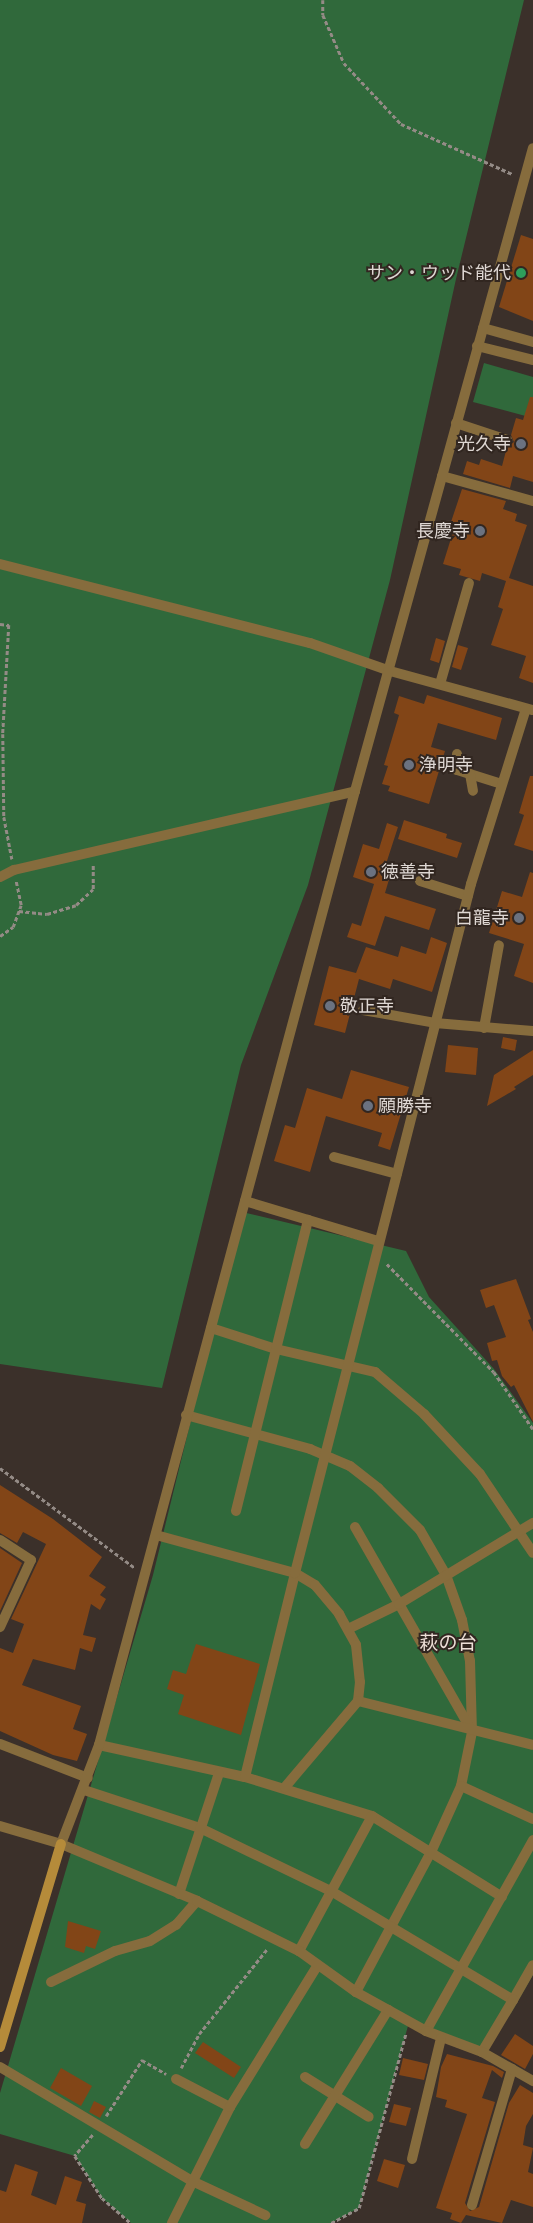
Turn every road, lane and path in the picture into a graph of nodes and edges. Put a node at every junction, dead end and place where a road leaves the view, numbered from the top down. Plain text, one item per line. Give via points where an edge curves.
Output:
1 (322, 0) edge
2 (533, 148) edge
3 (523, 178) junction
4 (483, 328) junction
5 (533, 342) edge
6 (476, 346) junction
7 (533, 360) edge
8 (456, 423) junction
9 (507, 440) dead end
10 (442, 476) junction
11 (533, 501) edge
12 (0, 564) edge
13 (469, 583) dead end
14 (0, 624) edge
15 (390, 671) junction
16 (440, 684) junction
17 (530, 710) edge
18 (457, 754) dead end
19 (470, 774) junction
20 (502, 784) junction
21 (355, 791) junction
22 (473, 791) dead end
23 (94, 851) junction
24 (14, 870) junction
25 (0, 877) edge
26 (420, 882) dead end
27 (468, 896) junction
28 (19, 911) junction
29 (0, 936) edge
30 (499, 945) dead end
31 (363, 1010) dead end
32 (435, 1023) junction
33 (484, 1028) junction
34 (533, 1031) edge
35 (334, 1157) dead end
36 (397, 1174) junction
37 (244, 1201) junction
38 (308, 1220) junction
39 (378, 1241) junction
40 (375, 1253) junction
41 (211, 1328) junction
42 (276, 1349) junction
43 (349, 1366) junction
44 (186, 1415) junction
45 (533, 1429) edge
46 (254, 1435) junction
47 (326, 1455) junction
48 (0, 1468) edge
49 (236, 1511) dead end
50 (533, 1523) edge
51 (355, 1527) dead end
52 (520, 1530) junction
53 (156, 1535) junction
54 (0, 1540) edge
55 (533, 1553) edge
56 (295, 1573) junction
57 (144, 1575) junction
58 (446, 1575) junction
59 (399, 1604) junction
60 (0, 1627) edge
61 (348, 1629) junction
62 (358, 1701) junction
63 (472, 1732) junction
64 (0, 1744) edge
65 (98, 1745) junction
66 (533, 1745) edge
67 (219, 1773) junction
68 (245, 1777) junction
69 (88, 1778) junction
70 (462, 1786) junction
71 (285, 1787) junction
72 (84, 1790) junction
73 (372, 1816) junction
74 (533, 1819) edge
75 (0, 1826) edge
76 (200, 1828) junction
77 (533, 1840) edge
78 (60, 1844) junction
79 (431, 1852) junction
80 (331, 1891) junction
81 (179, 1894) junction
82 (502, 1898) junction
83 (197, 1901) junction
84 (391, 1927) junction
85 (274, 1940) junction
86 (299, 1951) junction
87 (533, 1965) edge
88 (317, 1966) junction
89 (462, 1968) junction
90 (51, 1982) dead end
91 (356, 1992) junction
92 (514, 2000) junction
93 (388, 2010) junction
94 (409, 2022) junction
95 (426, 2031) junction
96 (441, 2038) junction
97 (0, 2046) edge
98 (482, 2052) junction
99 (0, 2067) edge
100 (512, 2069) junction
101 (305, 2077) dead end
102 (176, 2079) junction
103 (533, 2081) edge
104 (334, 2097) junction
105 (230, 2107) junction
106 (369, 2117) dead end
107 (100, 2126) junction
108 (305, 2144) dead end
109 (412, 2159) dead end
110 (192, 2180) junction
111 (472, 2205) dead end
112 (265, 2215) dead end
113 (131, 2223) edge
114 (172, 2223) edge
115 (331, 2223) edge

1 - 3 path via 323,15 344,63 401,124
2 - 3 street
3 - 4 street
4 - 5 street
4 - 6 street
6 - 7 street
6 - 8 street
8 - 9 street
8 - 10 street
10 - 11 street
10 - 15 street
12 - 15 street via 310,643
13 - 16 street
14 - 24 path via 9,625 3,734 4,808
15 - 16 street
15 - 21 street
16 - 17 street
17 - 20 street
18 - 19 street via 456,769
19 - 20 street
19 - 22 street
20 - 27 street
21 - 23 street
21 - 37 street
23 - 24 street
23 - 28 path via 92,889 76,905 47,914
24 - 25 street
24 - 28 path via 21,905
26 - 27 street
27 - 32 street
28 - 29 path via 13,927
30 - 33 street
31 - 32 street
32 - 33 street
32 - 36 street
33 - 34 street
35 - 36 street
36 - 39 street
37 - 38 street
37 - 41 street
38 - 39 street
38 - 42 street
39 - 40 street
40 - 43 street
40 - 45 path via 494,1372
41 - 42 street
41 - 44 street
42 - 43 street
42 - 46 street
43 - 47 street
43 - 52 street via 375,1372 424,1414 480,1474
44 - 46 street
44 - 53 street
46 - 47 street
46 - 49 street
47 - 56 street
47 - 58 street via 357,1471 405,1514 433,1549
48 - 57 path
50 - 52 street
51 - 59 street
52 - 55 street
52 - 58 street
53 - 56 street
53 - 57 street
54 - 60 street via 31,1560
56 - 61 street via 315,1585 330,1600
56 - 68 street
57 - 65 street
58 - 59 street
58 - 63 street via 466,1636
59 - 61 street
59 - 63 street
61 - 62 street via 360,1664
62 - 63 street
62 - 71 street
63 - 66 street
63 - 70 street
64 - 69 street
65 - 67 street
65 - 69 street
67 - 68 street
67 - 76 street
68 - 71 street
69 - 72 street
70 - 74 street
70 - 79 street
71 - 73 street
72 - 76 street
72 - 78 street
73 - 79 street
73 - 80 street
75 - 78 street
76 - 80 street
76 - 81 street
77 - 82 street
78 - 81 street
78 - 97 street
79 - 82 street
79 - 84 street
80 - 84 street
80 - 86 street
81 - 83 street
82 - 89 street
83 - 85 street
83 - 90 street via 176,1925 150,1941 115,1951
84 - 89 street
84 - 91 street
85 - 86 street
85 - 102 path via 199,2034
86 - 88 street
87 - 92 street
88 - 91 street
88 - 105 street
89 - 92 street
89 - 95 street
91 - 93 street
92 - 98 street
93 - 94 street
93 - 104 street
94 - 95 street
94 - 115 path via 359,2208
95 - 96 street
96 - 98 street
96 - 109 street
98 - 100 street
99 - 107 street
100 - 103 street
100 - 111 street
101 - 104 street
102 - 105 street
102 - 107 path via 142,2060
104 - 106 street
104 - 108 street
105 - 110 street
107 - 110 street
107 - 113 path via 75,2156 102,2198
110 - 112 street
110 - 114 street

